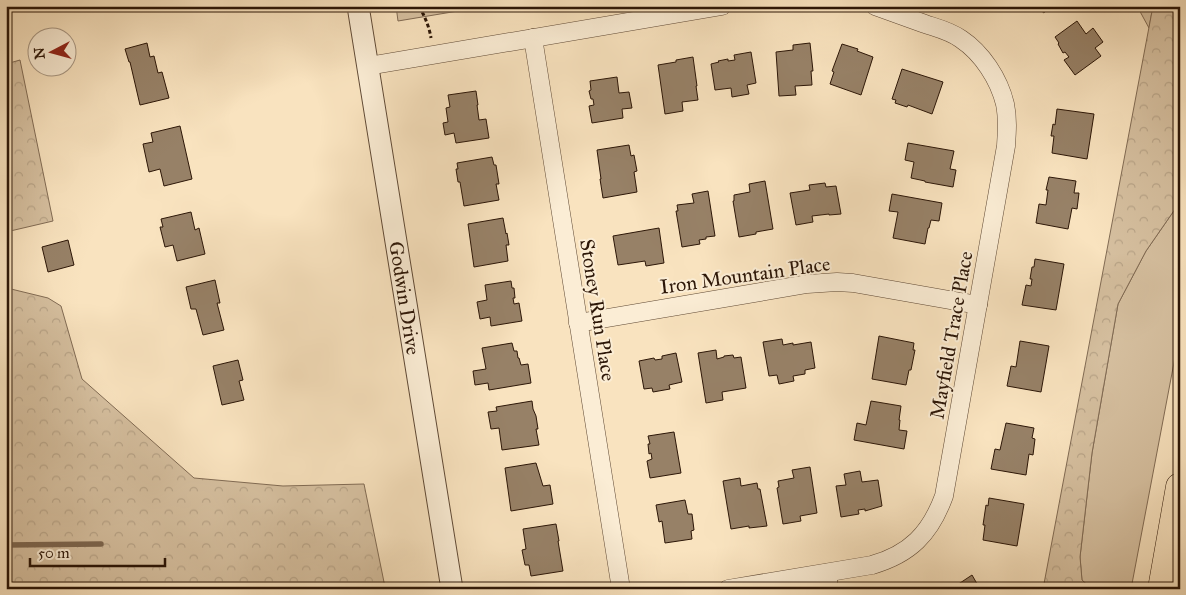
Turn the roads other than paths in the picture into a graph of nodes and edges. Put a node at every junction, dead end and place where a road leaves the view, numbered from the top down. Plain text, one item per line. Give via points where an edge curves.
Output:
1 (358, 6) edge
2 (722, 6) edge
3 (875, 6) edge
4 (533, 38) junction
5 (368, 66) junction
6 (978, 305) junction
7 (578, 323) junction
8 (1180, 487) edge
9 (828, 581) edge
10 (452, 589) edge
11 (621, 589) edge
12 (728, 589) edge
13 (1162, 589) edge

1 - 5 street, Godwin Drive
2 - 4 street
3 - 6 street, Mayfield Trace Place via 960,38 992,73 1005,103 1006,146
4 - 5 street
4 - 7 street, Stoney Run Place
5 - 10 street, Godwin Drive
6 - 7 street, Iron Mountain Place via 837,282 807,284
6 - 9 street, Mayfield Trace Place via 944,496 934,520 912,545 887,560
7 - 11 street, Stoney Run Place
8 - 13 highway
9 - 12 street, Mayfield Trace Place

